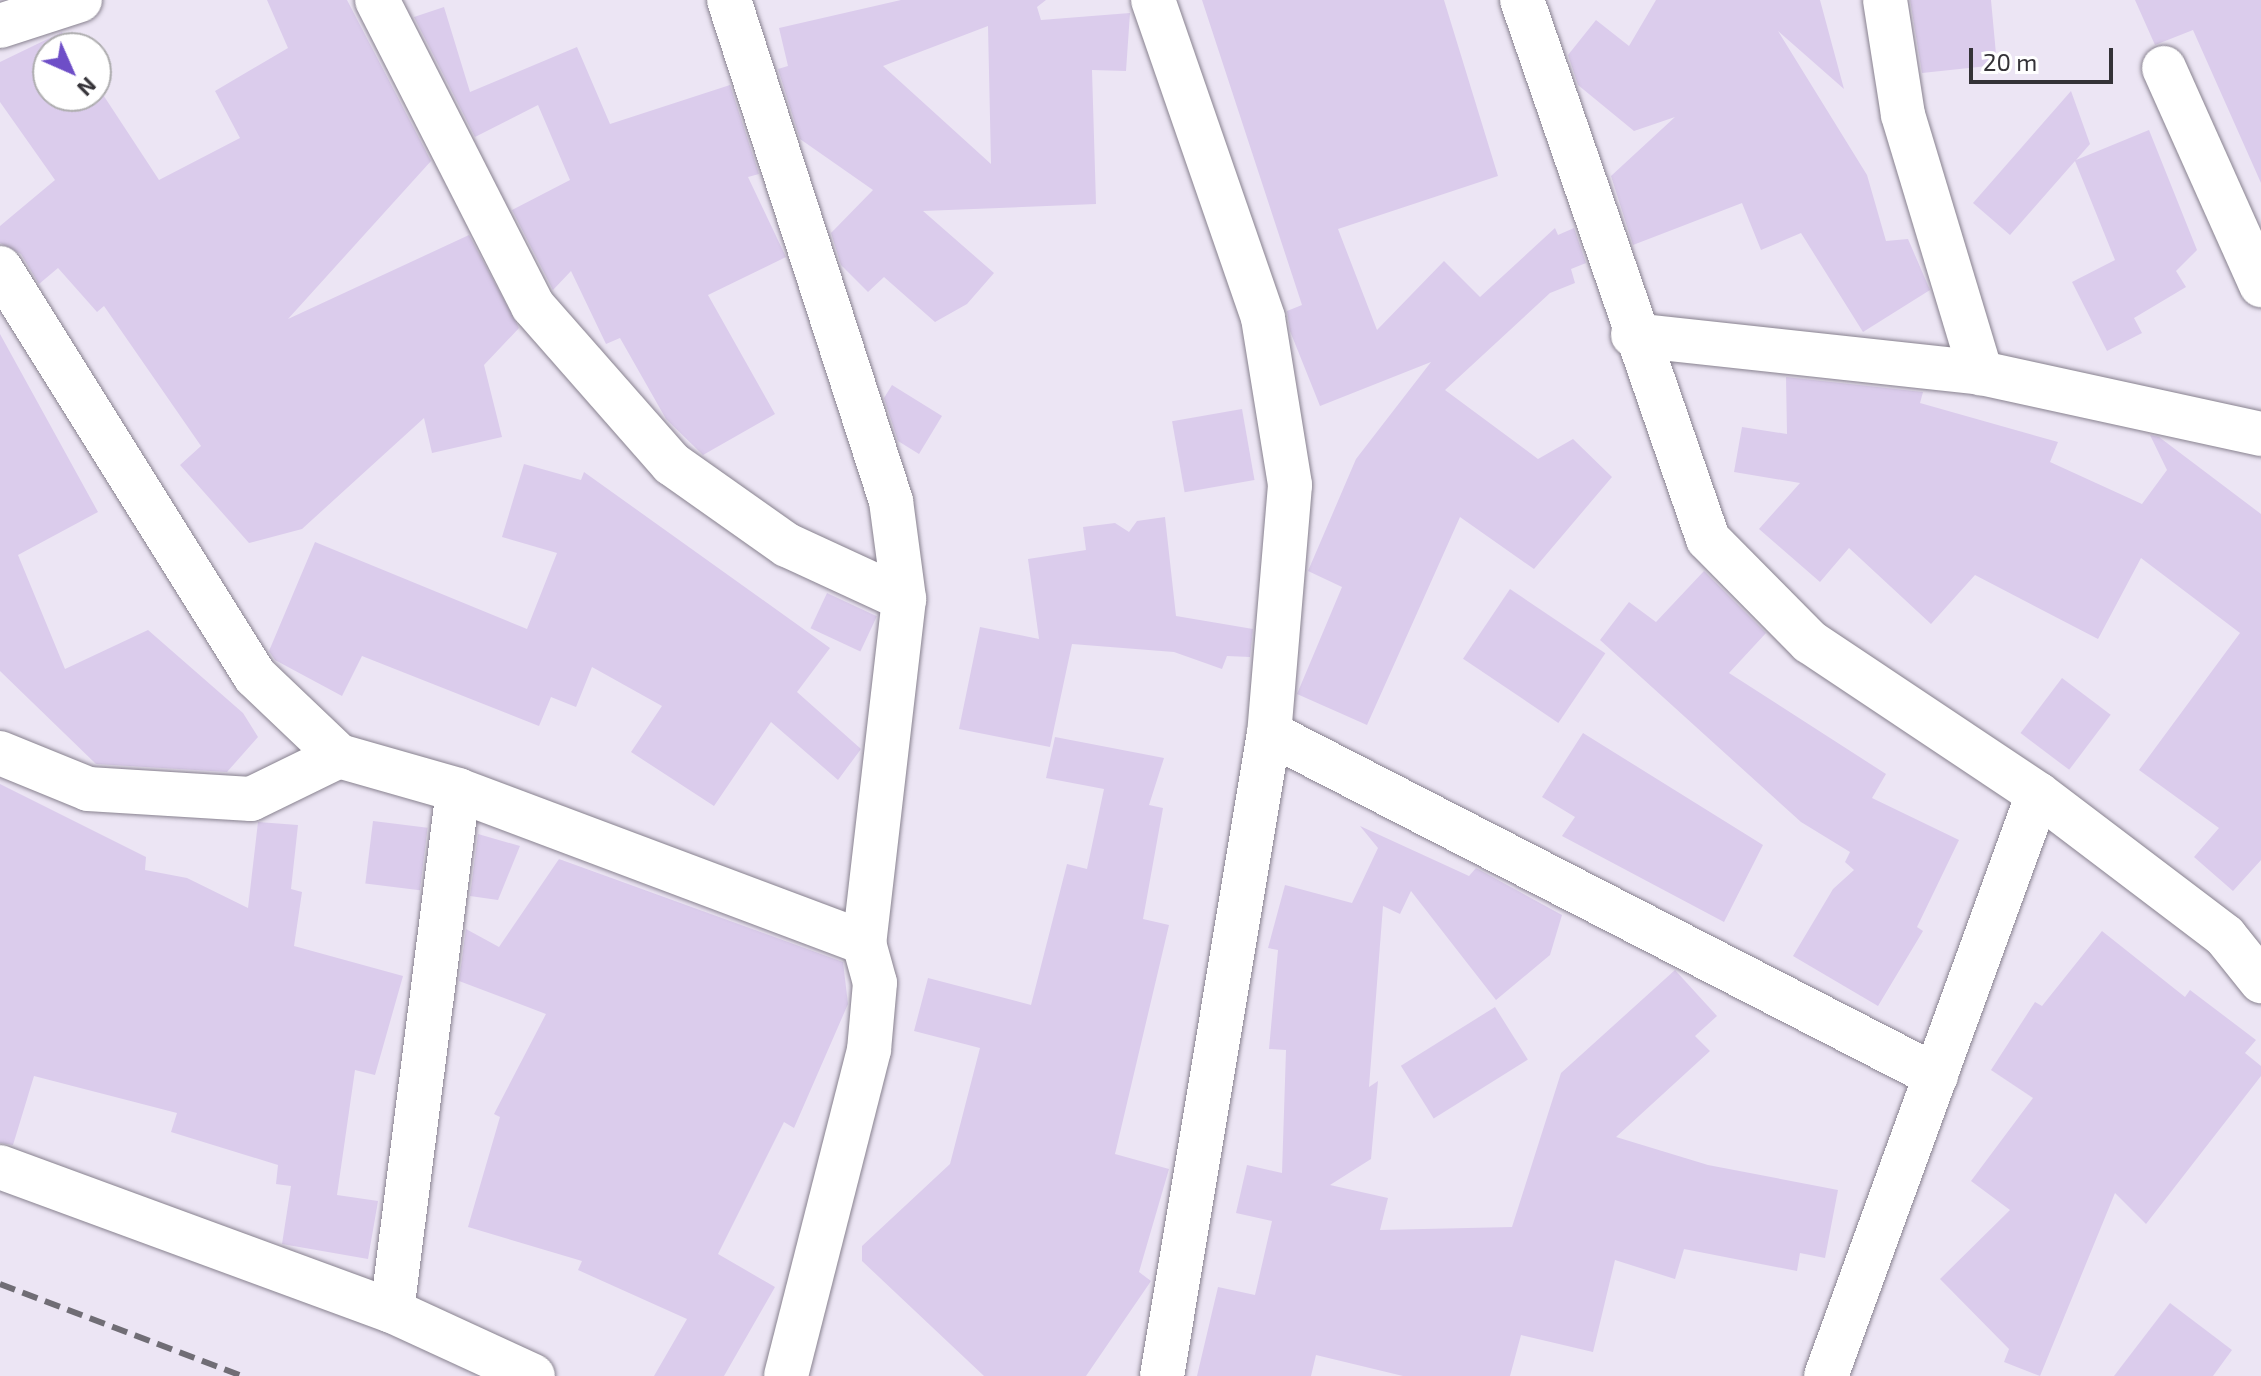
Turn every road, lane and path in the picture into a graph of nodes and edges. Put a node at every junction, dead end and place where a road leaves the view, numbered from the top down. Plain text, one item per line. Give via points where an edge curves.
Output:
1 (80, 0) edge
2 (377, 0) edge
3 (729, 0) edge
4 (1153, 0) edge
5 (1522, 0) edge
6 (1885, 0) edge
7 (0, 26) edge
8 (2164, 68) dead end
9 (0, 268) edge
10 (2261, 285) edge
11 (1633, 335) junction
12 (1981, 373) junction
13 (2261, 434) edge
14 (904, 599) junction
15 (1269, 733) junction
16 (0, 753) edge
17 (339, 756) junction
18 (458, 790) junction
19 (2038, 794) junction
20 (864, 943) junction
21 (2261, 981) edge
22 (1936, 1076) junction
23 (0, 1167) edge
24 (392, 1311) junction
25 (533, 1376) edge
26 (786, 1376) edge
27 (1162, 1376) edge
28 (1826, 1376) edge

1 - 7 street
2 - 14 street via 533,306 672,464 787,545
3 - 14 street via 891,501
4 - 15 street via 1263,318 1290,485
5 - 11 street
6 - 12 street via 1903,115
8 - 10 street
9 - 17 street via 255,676
11 - 12 street
11 - 19 street via 1708,539 1810,642
12 - 13 street
14 - 20 street
15 - 22 street
15 - 27 street
16 - 17 street via 88,789 251,799
17 - 18 street
18 - 20 street
18 - 24 street
19 - 21 street via 2225,936
19 - 22 street
20 - 26 street via 875,983 869,1050
22 - 28 street
23 - 24 street
24 - 25 street

